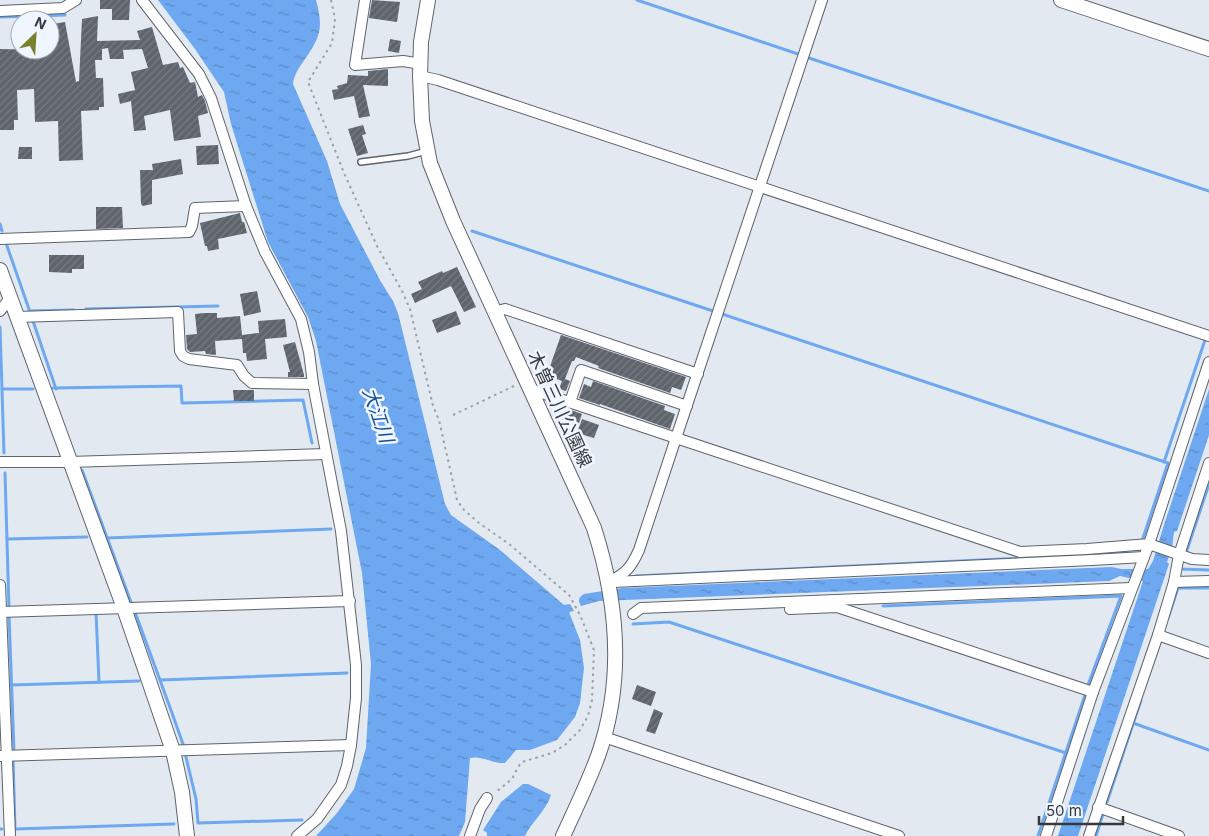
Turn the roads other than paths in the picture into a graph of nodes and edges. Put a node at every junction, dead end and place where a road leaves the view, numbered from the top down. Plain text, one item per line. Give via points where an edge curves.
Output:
1 (76, 0) edge
2 (142, 0) edge
3 (365, 0) edge
4 (428, 0) edge
5 (822, 0) edge
6 (1061, 0) edge
7 (0, 11) edge
8 (1209, 49) edge
9 (421, 70) junction
10 (428, 151) junction
11 (361, 162) dead end
12 (760, 186) junction
13 (246, 206) junction
14 (0, 239) edge
15 (0, 270) edge
16 (10, 298) junction
17 (0, 311) edge
18 (495, 312) junction
19 (17, 317) junction
20 (1209, 336) edge
21 (1209, 362) edge
22 (698, 374) junction
23 (313, 384) junction
24 (528, 384) junction
25 (570, 402) junction
26 (687, 406) junction
27 (676, 438) junction
28 (326, 454) junction
29 (0, 462) edge
30 (69, 462) junction
31 (1209, 463) edge
32 (1152, 545) junction
33 (1177, 556) junction
34 (1143, 558) junction
35 (1209, 560) edge
36 (1174, 579) junction
37 (1209, 581) edge
38 (609, 584) junction
39 (0, 585) edge
40 (1132, 585) junction
41 (350, 601) junction
42 (124, 608) junction
43 (613, 610) junction
44 (0, 612) edge
45 (633, 614) junction
46 (1158, 635) junction
47 (1209, 653) edge
48 (1093, 692) junction
49 (604, 737) junction
50 (351, 745) junction
51 (173, 751) junction
52 (3, 755) edge
53 (486, 798) road end
54 (1098, 807) junction
55 (10, 836) edge
56 (187, 836) edge
57 (297, 836) edge
58 (470, 836) edge
59 (563, 836) edge
60 (899, 836) edge
61 (1046, 836) edge
62 (1089, 836) edge
63 (1179, 836) edge

1 - 7 street via 64,8
2 - 13 street via 199,74 212,98
3 - 9 street via 355,64 403,61
4 - 9 main road, 木曽三川公園線 via 421,42
5 - 12 street
6 - 8 main road
9 - 10 main road, 木曽三川公園線 via 422,121
9 - 12 street via 448,83
10 - 11 lane
10 - 18 main road, 木曽三川公園線 via 453,221
12 - 20 street
12 - 22 street
13 - 14 street via 195,208 189,232
13 - 23 street via 265,252 301,319
15 - 16 main road
16 - 17 street
16 - 19 main road
18 - 22 street via 504,309
18 - 24 main road, 木曽三川公園線
19 - 23 street via 178,312 183,356 237,365 252,382
19 - 30 main road
21 - 32 street
22 - 26 street
23 - 28 street
24 - 25 street
24 - 38 main road, 木曽三川公園線 via 594,528
25 - 26 street via 580,370
25 - 27 street
26 - 27 street
27 - 32 street via 1020,552
27 - 38 street via 639,550 625,574
28 - 30 street
28 - 41 street
29 - 30 street
30 - 42 main road
31 - 33 street
32 - 33 street
32 - 34 street
33 - 35 street
33 - 36 street
34 - 38 street
34 - 40 street
36 - 37 street
36 - 46 street
38 - 43 main road, 木曽三川公園線
39 - 44 street
40 - 45 street via 641,608
40 - 48 street
41 - 42 street
41 - 50 street via 356,665
42 - 44 street
42 - 51 main road
43 - 45 street
43 - 49 main road, 木曽三川公園線 via 615,675
44 - 52 street
45 - 48 street via 837,607
46 - 47 street
46 - 54 street
48 - 61 street
49 - 59 main road, 木曽三川公園線 via 590,779
49 - 60 street
50 - 51 street
50 - 57 street via 340,785 317,819
51 - 52 street
51 - 56 main road
52 - 55 street
53 - 58 street
54 - 62 street
54 - 63 street

